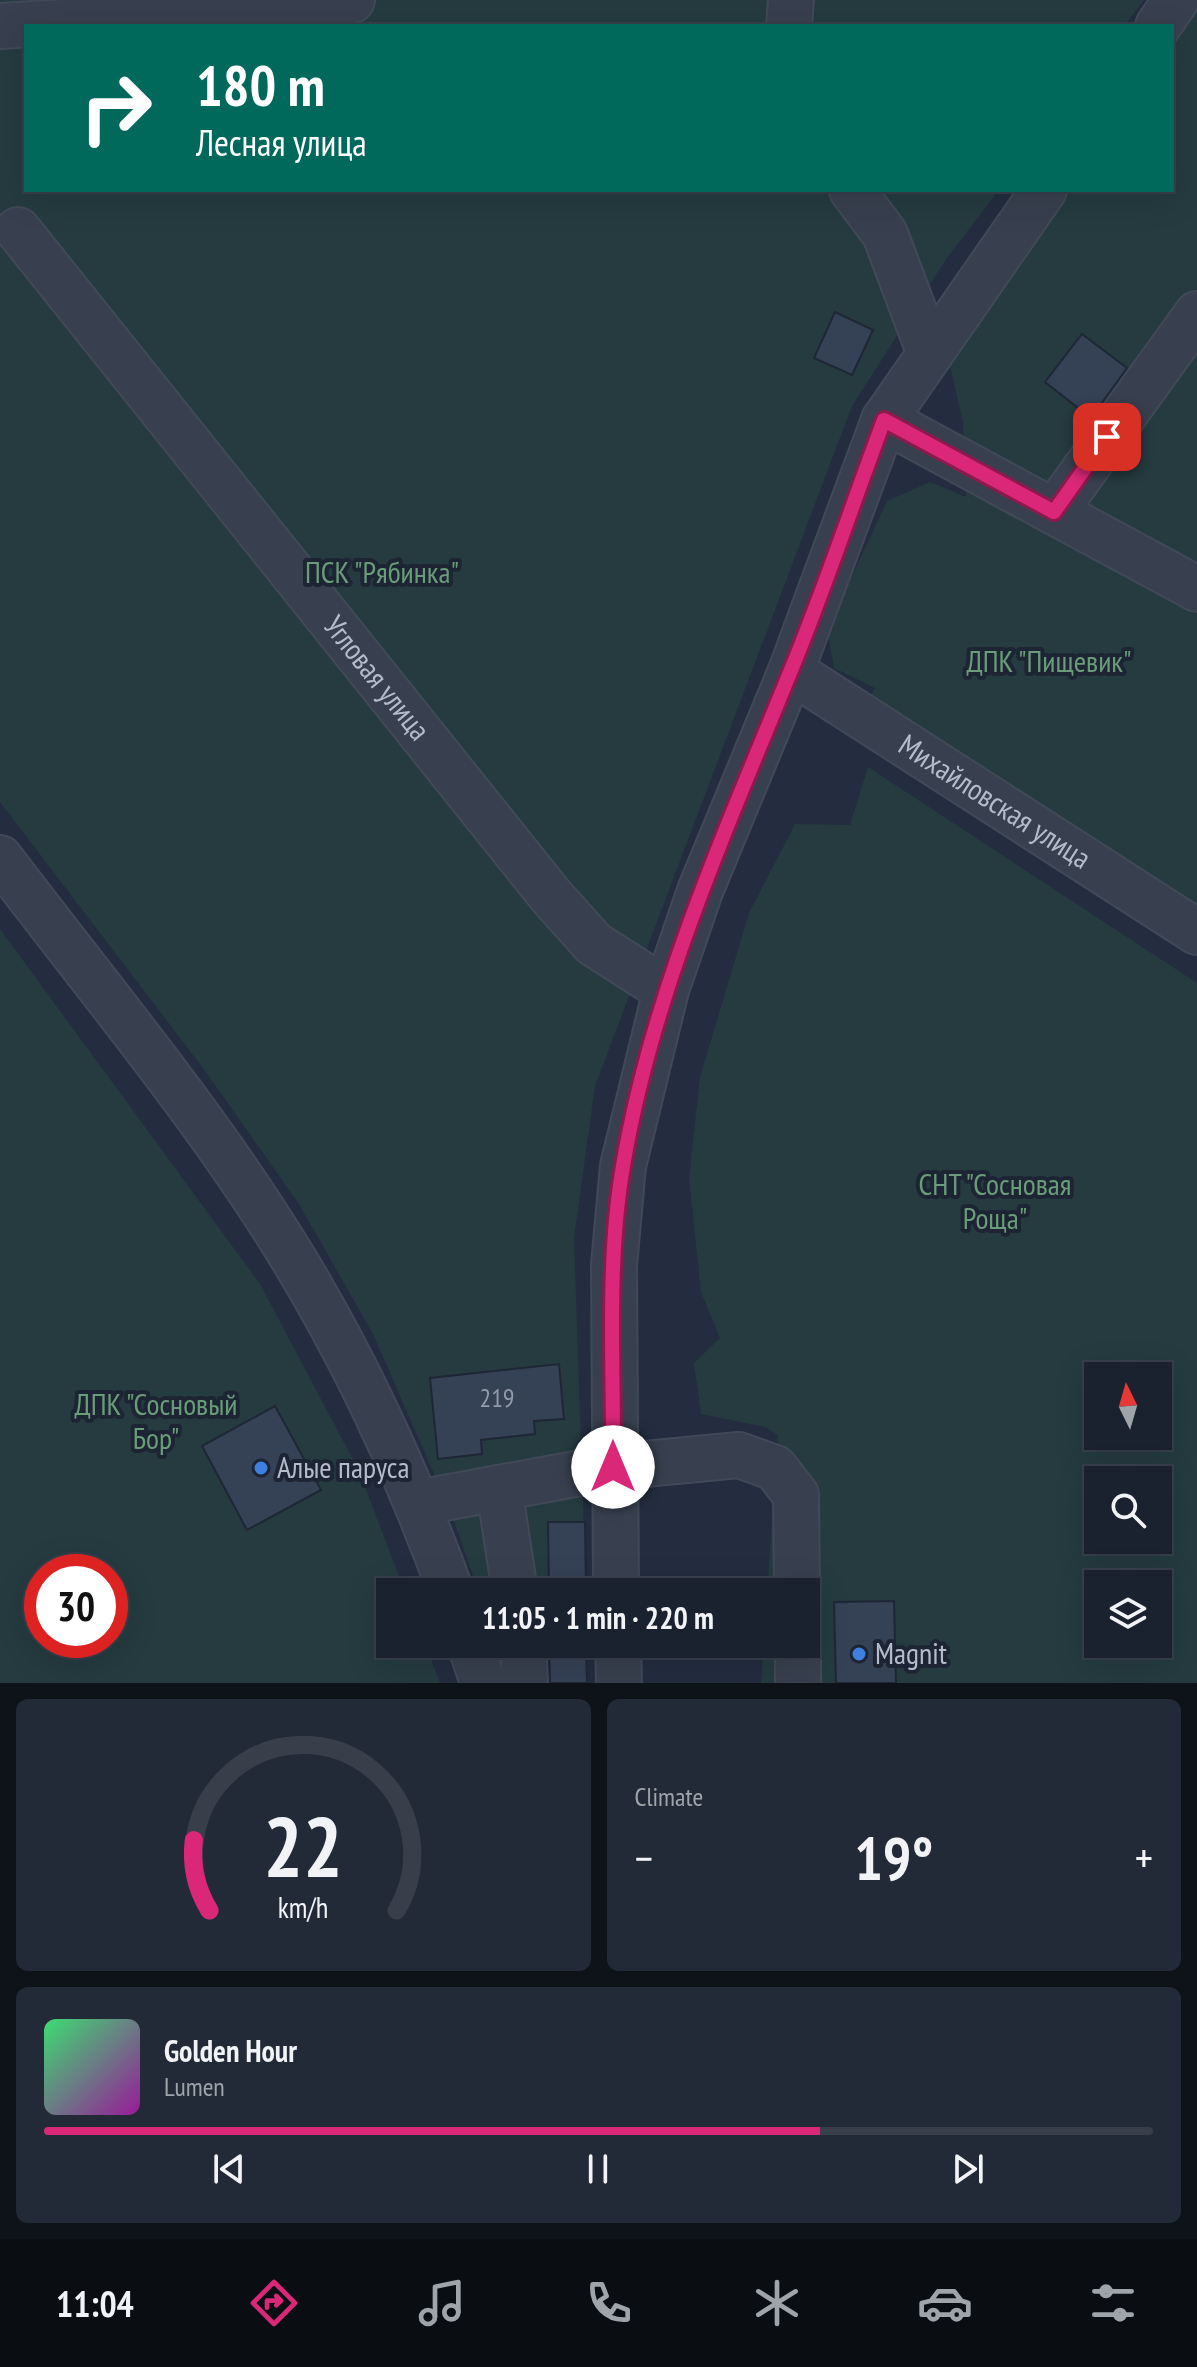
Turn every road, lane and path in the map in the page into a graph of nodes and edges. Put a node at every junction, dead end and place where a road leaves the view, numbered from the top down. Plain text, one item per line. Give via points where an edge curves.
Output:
1 (352, 0) edge
2 (791, 0) edge
3 (1176, 0) edge
4 (153, 8) edge
5 (789, 24) edge
6 (1159, 24) edge
7 (0, 26) edge
8 (854, 192) edge
9 (1043, 192) edge
10 (18, 230) dead end
11 (1197, 314) edge
12 (930, 354) junction
13 (884, 420) junction
14 (1054, 512) junction
15 (1197, 589) edge
16 (791, 671) junction
17 (0, 858) edge
18 (1197, 932) edge
19 (666, 990) junction
20 (613, 1467) junction
21 (499, 1488) junction
22 (417, 1503) junction
23 (446, 1578) edge
24 (513, 1578) edge
25 (616, 1578) edge
26 (797, 1578) edge
27 (475, 1658) edge
28 (524, 1658) edge
29 (618, 1658) edge
30 (798, 1658) edge
31 (483, 1683) edge
32 (525, 1683) edge
33 (619, 1683) edge
34 (798, 1683) edge

1 - 4 street via 302,7
2 - 5 street
3 - 6 street
4 - 7 street
8 - 12 street via 885,234
9 - 12 street
10 - 19 street, Угловая улица via 551,896 594,944
11 - 14 street
12 - 13 street
13 - 14 street
13 - 16 street
14 - 15 street
16 - 18 street, Михайловская улица
16 - 19 street via 700,891
17 - 22 street via 216,1144 293,1258
19 - 20 street via 623,1166 614,1265
20 - 21 street
20 - 25 street
20 - 26 street via 739,1455 775,1468 796,1495
21 - 22 street
21 - 24 street
22 - 23 street
27 - 31 street
28 - 32 street
29 - 33 street
30 - 34 street

